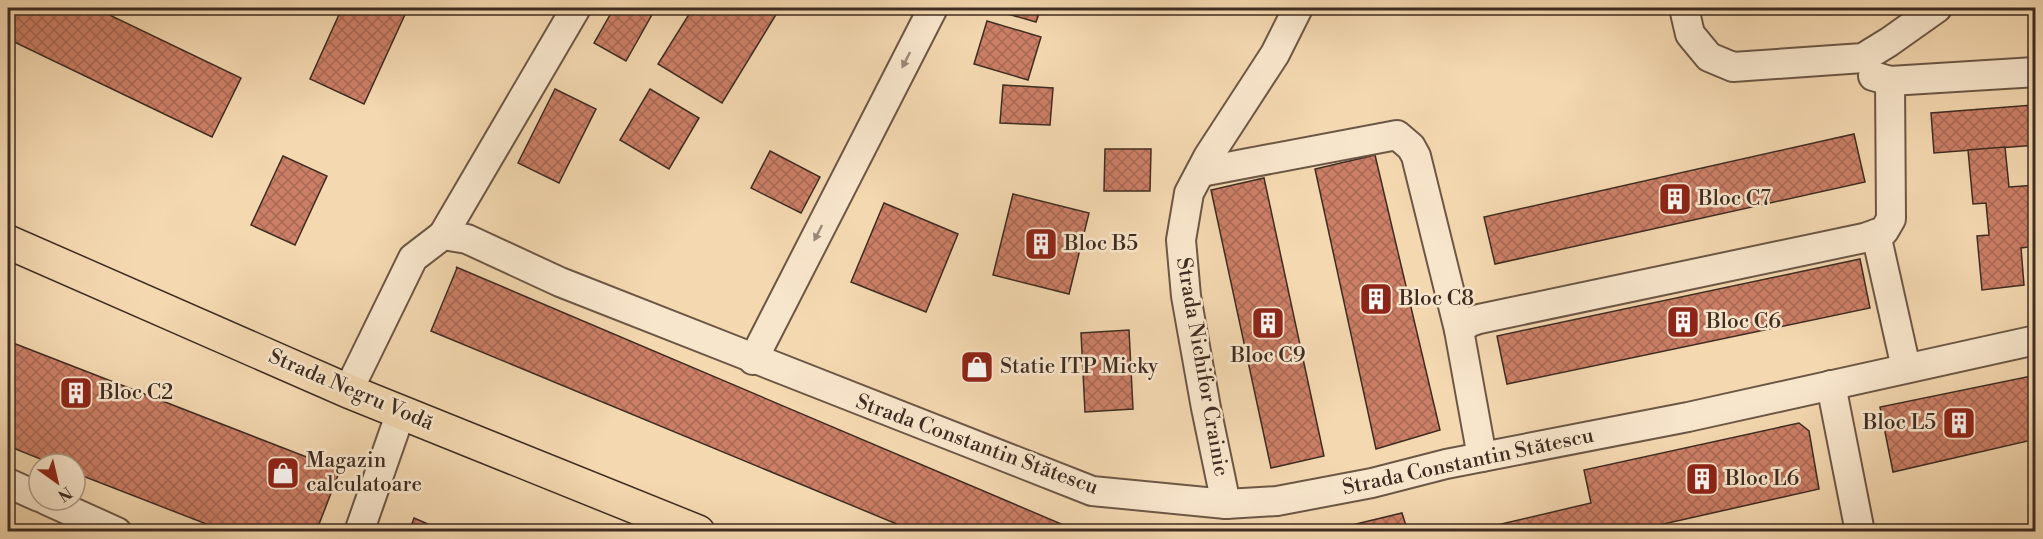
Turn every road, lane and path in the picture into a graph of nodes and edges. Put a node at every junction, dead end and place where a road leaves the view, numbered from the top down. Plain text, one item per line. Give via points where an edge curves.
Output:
1 (576, 8) edge
2 (933, 8) edge
3 (1298, 8) edge
4 (1684, 8) edge
5 (1937, 8) edge
6 (1863, 58) junction
7 (2036, 72) edge
8 (1890, 81) junction
9 (1201, 172) junction
10 (1876, 234) junction
11 (443, 235) junction
12 (8, 242) edge
13 (1459, 330) junction
14 (2036, 340) edge
15 (753, 360) junction
16 (1906, 368) junction
17 (1831, 385) junction
18 (348, 390) junction
19 (402, 412) junction
20 (1482, 457) junction
21 (8, 483) edge
22 (27, 492) edge
23 (1226, 504) junction
24 (73, 512) edge
25 (117, 531) edge
26 (359, 531) edge
27 (698, 531) edge
28 (1860, 531) edge

1 - 11 street
2 -> 15 street
3 - 9 street, Strada Nichifor Crainic via 1275,54
4 - 6 street via 1696,42 1709,57 1733,67
5 - 6 street
6 - 8 street via 1873,76
7 - 8 street
8 - 10 street via 1891,219 1884,231
9 - 13 street via 1397,135 1416,156
9 - 23 street, Strada Nichifor Crainic via 1190,193 1181,240 1186,296
10 - 13 street via 1479,319
10 - 16 street
11 - 15 street, Strada Constantin Stătescu via 467,239 560,282
11 - 18 street via 413,258
12 - 18 main road, Strada Negru Vodă
13 - 20 street
14 - 16 street, Strada Constantin Stătescu
15 - 23 street, Strada Constantin Stătescu via 1092,491
16 - 17 street, Strada Constantin Stătescu
17 - 20 street, Strada Constantin Stătescu
17 - 28 street
18 - 19 main road, Strada Negru Vodă
19 - 26 street
19 - 27 main road, Strada Negru Vodă
20 - 23 street, Strada Constantin Stătescu via 1277,501
21 - 22 street
24 - 25 street

